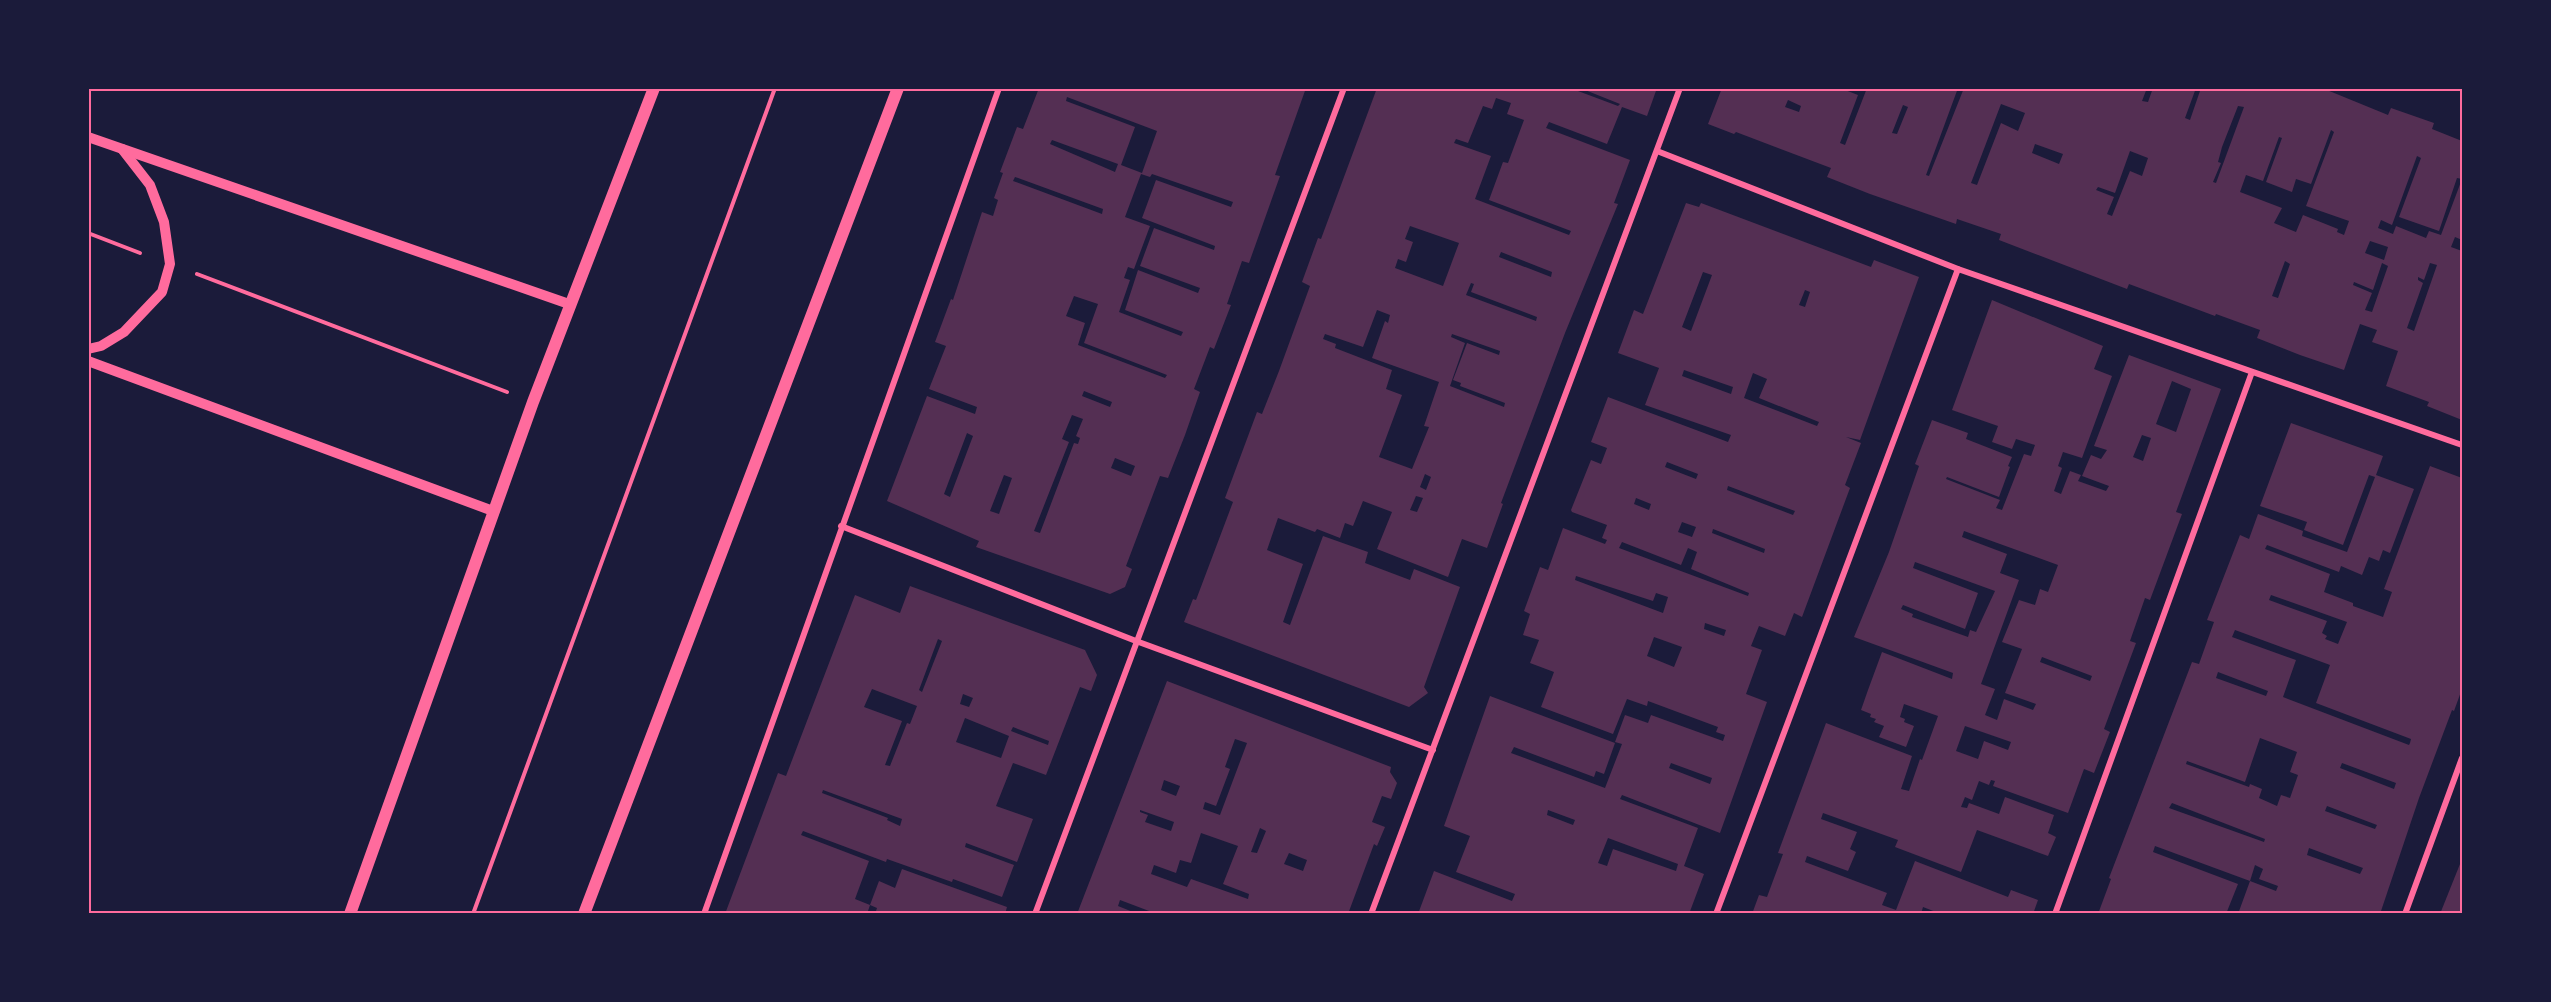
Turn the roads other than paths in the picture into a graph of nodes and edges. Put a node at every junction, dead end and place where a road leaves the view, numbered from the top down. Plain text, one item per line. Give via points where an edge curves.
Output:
1 (654, 88) edge
2 (898, 88) edge
3 (999, 88) edge
4 (1344, 88) edge
5 (1680, 88) edge
6 (88, 137) edge
7 (122, 149) junction
8 (1657, 152) junction
9 (1958, 269) junction
10 (569, 304) junction
11 (88, 349) edge
12 (88, 362) edge
13 (2252, 372) junction
14 (2463, 445) edge
15 (494, 510) junction
16 (841, 526) junction
17 (1136, 641) junction
18 (1433, 750) junction
19 (2463, 758) edge
20 (350, 914) edge
21 (584, 914) edge
22 (704, 914) edge
23 (1035, 914) edge
24 (1371, 914) edge
25 (1716, 914) edge
26 (2055, 914) edge
27 (2405, 914) edge

1 - 10 main road
2 - 21 main road
3 - 16 street
4 - 17 street
5 - 8 street
6 - 7 street
7 - 10 street
7 - 11 street via 150,184 164,222 170,264 162,292 124,332
8 - 9 street
8 - 18 street
9 - 13 street
9 - 25 street
10 - 15 main road
12 - 15 street
13 - 14 street
13 - 26 street
15 - 20 main road
16 - 17 street
16 - 22 street
17 - 18 street
17 - 23 street
18 - 24 street
19 - 27 street

